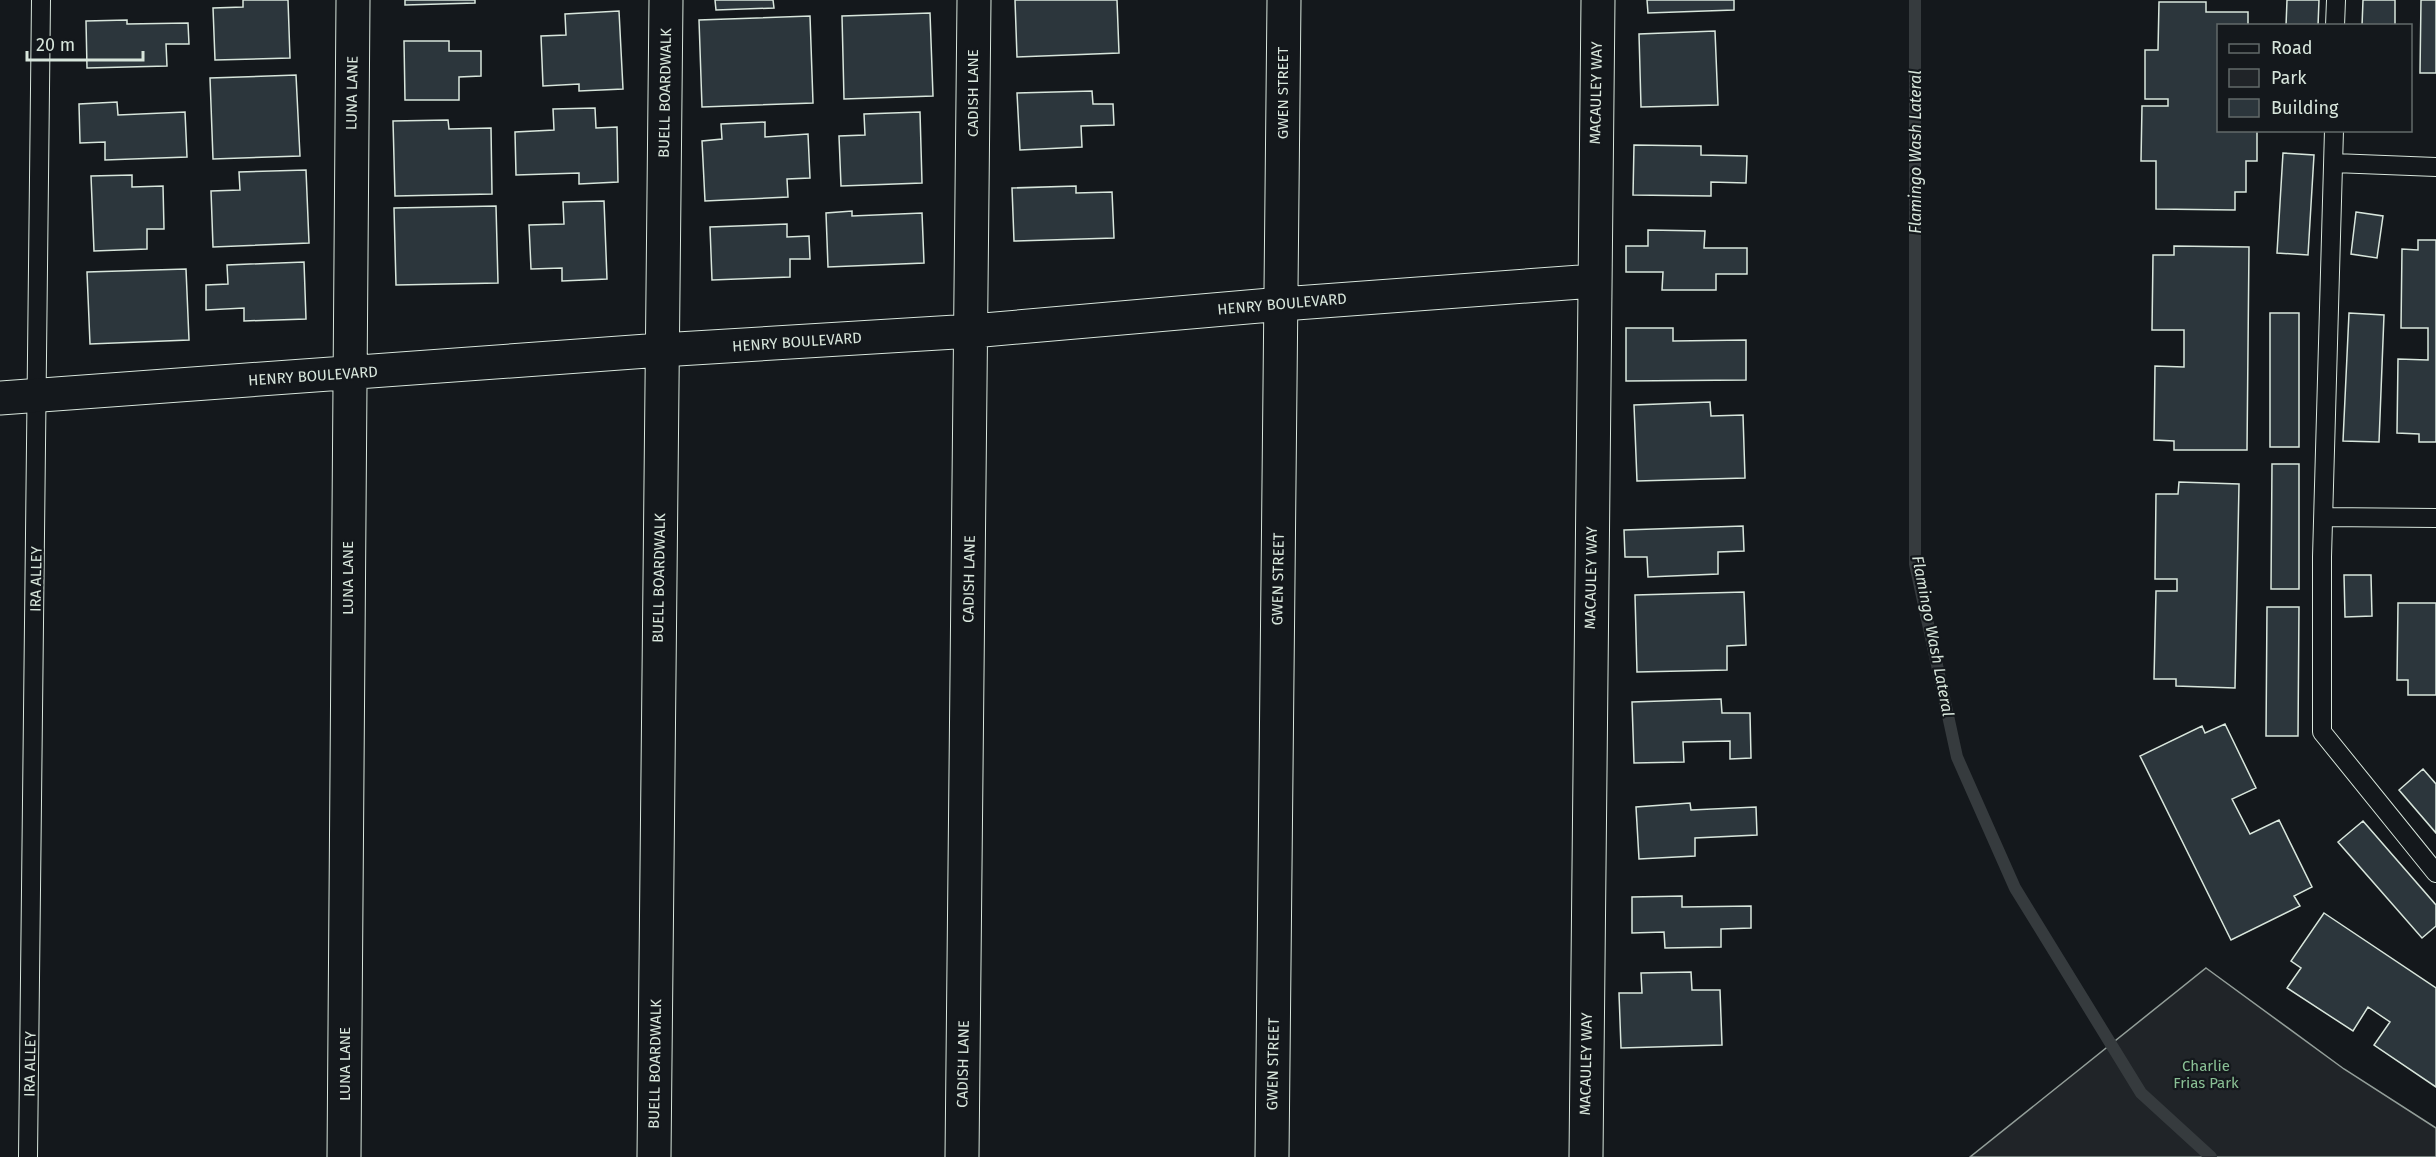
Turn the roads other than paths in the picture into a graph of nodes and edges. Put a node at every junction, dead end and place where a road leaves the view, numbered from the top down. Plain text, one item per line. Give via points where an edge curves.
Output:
1 (41, 0) edge
2 (353, 0) edge
3 (666, 0) edge
4 (974, 0) edge
5 (1284, 0) edge
6 (1598, 0) edge
7 (2336, 0) edge
8 (2335, 24) edge
9 (2334, 132) edge
10 (2334, 163) junction
11 (2436, 167) edge
12 (1594, 281) junction
13 (1282, 304) junction
14 (972, 331) junction
15 (661, 350) junction
16 (349, 374) junction
17 (38, 396) junction
18 (0, 398) edge
19 (2324, 517) junction
20 (2436, 518) edge
21 (2436, 873) edge
22 (28, 1157) edge
23 (344, 1157) edge
24 (654, 1157) edge
25 (962, 1157) edge
26 (1272, 1157) edge
27 (1586, 1157) edge

1 - 17 lane, IRA ALLEY
2 - 16 street, LUNA LANE
3 - 15 street, BUELL BOARDWALK
4 - 14 street, CADISH LANE
5 - 13 street, GWEN STREET
6 - 12 street, MACAULEY WAY
7 - 8 lane
9 - 10 lane
10 - 11 lane
10 - 19 lane
12 - 13 street, HENRY BOULEVARD
12 - 27 street, MACAULEY WAY
13 - 14 street, HENRY BOULEVARD
13 - 26 street, GWEN STREET
14 - 15 street, HENRY BOULEVARD
14 - 25 street, CADISH LANE
15 - 16 street, HENRY BOULEVARD
15 - 24 street, BUELL BOARDWALK
16 - 17 street, HENRY BOULEVARD
16 - 23 street, LUNA LANE
17 - 18 street, HENRY BOULEVARD
17 - 22 lane, IRA ALLEY
19 - 20 lane
19 - 21 lane via 2322,732

